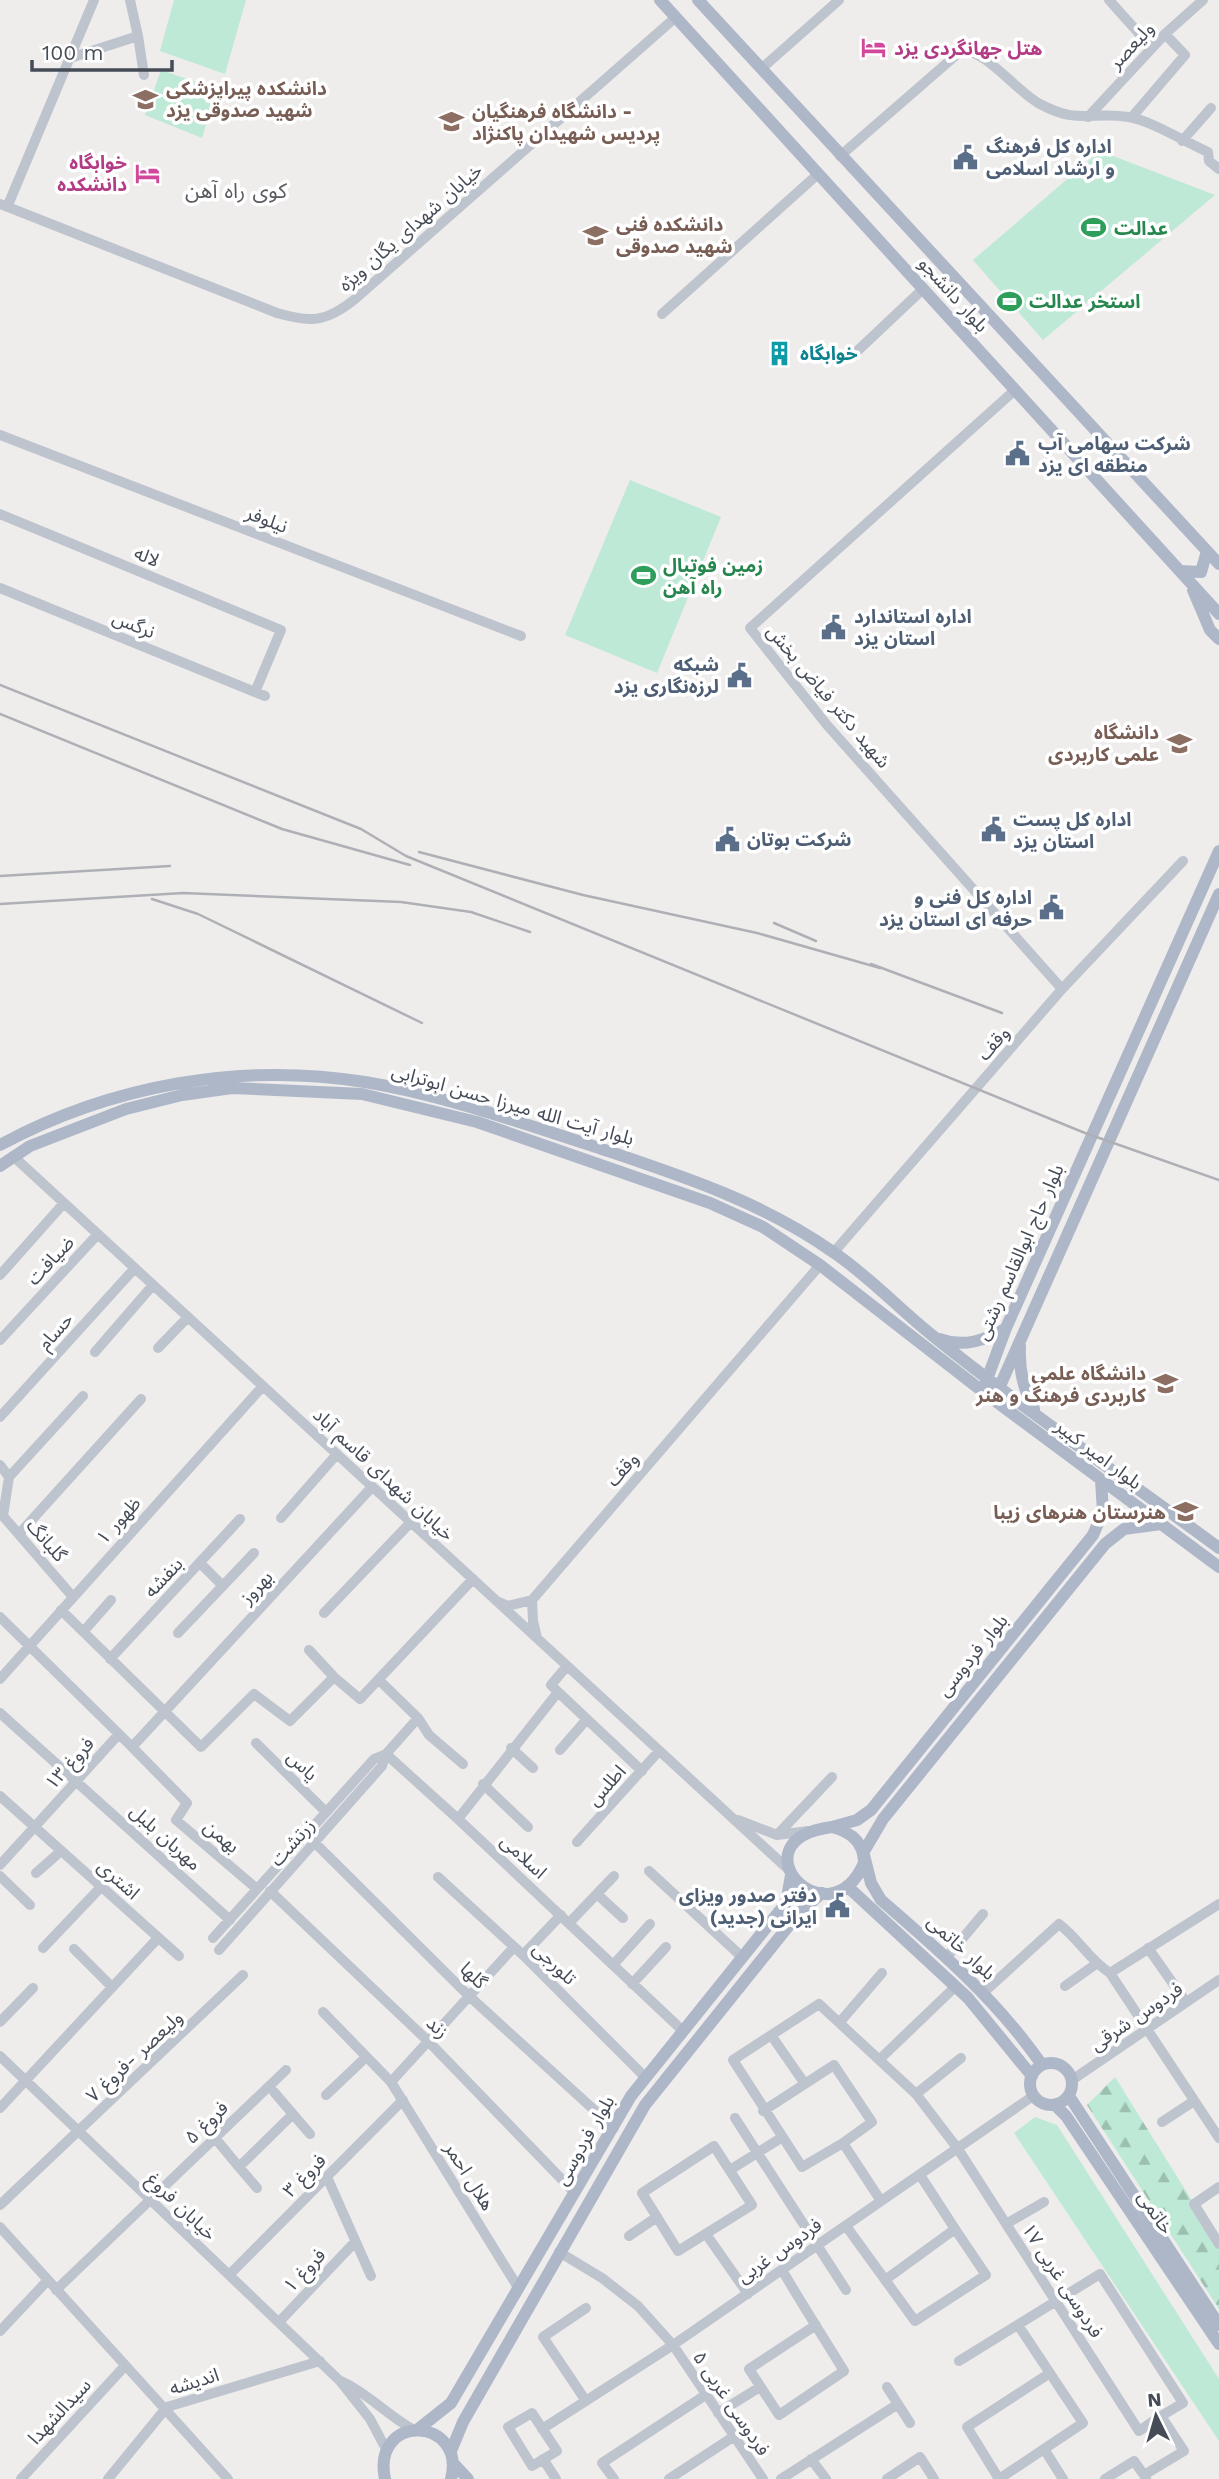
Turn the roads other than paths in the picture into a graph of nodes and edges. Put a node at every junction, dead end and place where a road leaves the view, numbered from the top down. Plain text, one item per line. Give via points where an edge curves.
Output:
1 (94, 0) edge
2 (130, 0) edge
3 (660, 0) edge
4 (698, 0) edge
5 (839, 0) edge
6 (1109, 0) edge
7 (1203, 0) edge
8 (676, 17) junction
9 (1165, 34) junction
10 (138, 36) junction
11 (1152, 48) junction
12 (73, 57) junction
13 (761, 69) junction
14 (144, 75) dead end
15 (1211, 108) dead end
16 (1087, 117) junction
17 (1132, 117) junction
18 (1182, 141) junction
19 (840, 156) junction
20 (1219, 169) edge
21 (818, 174) junction
22 (3, 202) edge
23 (923, 289) junction
24 (662, 314) dead end
25 (852, 356) dead end
26 (1014, 390) junction
27 (0, 435) edge
28 (0, 514) edge
29 (1207, 551) junction
30 (1219, 564) edge
31 (1184, 576) junction
32 (0, 588) edge
33 (1219, 614) edge
34 (522, 636) dead end
35 (1219, 639) edge
36 (260, 694) joint
37 (1219, 851) edge
38 (1183, 861) dead end
39 (1219, 894) edge
40 (1062, 989) junction
41 (0, 1143) edge
42 (13, 1156) junction
43 (0, 1166) edge
44 (64, 1203) junction
45 (98, 1234) junction
46 (834, 1252) junction
47 (821, 1265) junction
48 (135, 1268) junction
49 (0, 1275) edge
50 (153, 1285) junction
51 (188, 1317) junction
52 (1006, 1328) junction
53 (933, 1336) junction
54 (1021, 1337) junction
55 (0, 1340) edge
56 (923, 1346) joint
57 (158, 1348) dead end
58 (95, 1352) dead end
59 (986, 1375) junction
60 (262, 1386) junction
61 (1000, 1386) junction
62 (986, 1394) junction
63 (83, 1396) dead end
64 (141, 1399) dead end
65 (1036, 1413) junction
66 (0, 1417) edge
67 (337, 1454) junction
68 (0, 1465) edge
69 (9, 1477) junction
70 (1101, 1480) junction
71 (372, 1487) junction
72 (2, 1515) edge
73 (281, 1518) dead end
74 (240, 1519) dead end
75 (411, 1522) junction
76 (1161, 1524) junction
77 (19, 1534) junction
78 (1219, 1548) edge
79 (254, 1553) dead end
80 (200, 1563) junction
81 (1219, 1567) edge
82 (473, 1579) junction
83 (223, 1586) junction
84 (72, 1597) junction
85 (111, 1600) dead end
86 (496, 1600) junction
87 (532, 1600) junction
88 (61, 1610) junction
89 (324, 1613) dead end
90 (0, 1617) edge
91 (84, 1631) junction
92 (178, 1633) dead end
93 (538, 1639) junction
94 (30, 1647) junction
95 (309, 1650) dead end
96 (110, 1659) junction
97 (567, 1666) junction
98 (334, 1676) junction
99 (0, 1679) edge
100 (380, 1681) junction
101 (558, 1692) junction
102 (166, 1712) junction
103 (0, 1713) edge
104 (418, 1718) junction
105 (587, 1719) junction
106 (119, 1734) junction
107 (256, 1743) dead end
108 (132, 1747) junction
109 (511, 1748) junction
110 (560, 1750) dead end
111 (659, 1751) junction
112 (386, 1754) junction
113 (463, 1764) dead end
114 (533, 1768) dead end
115 (642, 1771) junction
116 (832, 1777) dead end
117 (77, 1781) junction
118 (483, 1784) junction
119 (0, 1797) edge
120 (326, 1812) junction
121 (732, 1817) junction
122 (458, 1819) junction
123 (527, 1827) dead end
124 (832, 1827) junction
125 (35, 1828) junction
126 (808, 1831) junction
127 (306, 1834) junction
128 (776, 1835) junction
129 (315, 1842) junction
130 (577, 1842) dead end
131 (61, 1851) junction
132 (864, 1854) junction
133 (0, 1865) edge
134 (649, 1871) dead end
135 (790, 1872) junction
136 (36, 1873) dead end
137 (0, 1876) edge
138 (614, 1876) dead end
139 (438, 1877) dead end
140 (846, 1886) junction
141 (101, 1887) junction
142 (257, 1889) junction
143 (271, 1891) junction
144 (822, 1893) junction
145 (597, 1894) junction
146 (245, 1903) junction
147 (1219, 1904) edge
148 (30, 1905) dead end
149 (254, 1910) junction
150 (983, 1914) dead end
151 (561, 1915) junction
152 (623, 1918) dead end
153 (230, 1920) junction
154 (570, 1922) junction
155 (650, 1924) dead end
156 (158, 1938) junction
157 (213, 1938) dead end
158 (513, 1947) junction
159 (666, 1947) dead end
160 (43, 1948) dead end
161 (74, 1948) dead end
162 (1148, 1948) junction
163 (219, 1950) dead end
164 (523, 1955) junction
165 (179, 1956) dead end
166 (742, 1957) junction
167 (947, 1957) junction
168 (1096, 1964) junction
169 (613, 1965) junction
170 (882, 1973) dead end
171 (1110, 1973) junction
172 (243, 1975) dead end
173 (1219, 1980) edge
174 (632, 1984) junction
175 (956, 1986) junction
176 (1066, 1986) dead end
177 (113, 1987) junction
178 (33, 1988) dead end
179 (983, 1993) junction
180 (470, 1996) junction
181 (1186, 2003) junction
182 (323, 2012) dead end
183 (0, 2022) edge
184 (840, 2022) junction
185 (1147, 2029) junction
186 (682, 2030) junction
187 (771, 2035) junction
188 (428, 2041) junction
189 (0, 2056) edge
190 (366, 2057) junction
191 (881, 2058) junction
192 (961, 2058) dead end
193 (1042, 2065) junction
194 (286, 2070) dead end
195 (1032, 2076) junction
196 (645, 2077) junction
197 (25, 2080) junction
198 (1072, 2080) junction
199 (391, 2082) junction
200 (805, 2084) junction
201 (274, 2092) dead end
202 (916, 2094) junction
203 (326, 2095) dead end
204 (1033, 2096) junction
205 (1069, 2096) junction
206 (403, 2100) junction
207 (1194, 2101) junction
208 (1055, 2105) junction
209 (0, 2108) edge
210 (763, 2110) junction
211 (293, 2114) junction
212 (735, 2118) dead end
213 (1162, 2122) dead end
214 (614, 2128) junction
215 (79, 2132) junction
216 (310, 2134) dead end
217 (215, 2138) junction
218 (781, 2138) junction
219 (1219, 2138) edge
220 (843, 2143) junction
221 (958, 2149) junction
222 (758, 2153) junction
223 (239, 2166) junction
224 (730, 2170) junction
225 (920, 2175) junction
226 (327, 2177) junction
227 (1219, 2187) edge
228 (257, 2188) dead end
229 (575, 2193) junction
230 (150, 2200) junction
231 (881, 2202) junction
232 (1044, 2202) dead end
233 (0, 2205) edge
234 (657, 2217) junction
235 (1006, 2224) junction
236 (846, 2226) junction
237 (0, 2227) edge
238 (955, 2229) junction
239 (706, 2234) junction
240 (629, 2236) dead end
241 (355, 2242) junction
242 (1219, 2244) edge
243 (817, 2246) junction
244 (559, 2252) junction
245 (782, 2270) junction
246 (229, 2275) junction
247 (371, 2276) dead end
248 (48, 2280) junction
249 (885, 2280) junction
250 (519, 2289) junction
251 (56, 2290) junction
252 (846, 2290) dead end
253 (748, 2294) junction
254 (1056, 2301) junction
255 (586, 2308) dead end
256 (279, 2322) junction
257 (816, 2325) junction
258 (1219, 2325) edge
259 (1018, 2326) junction
260 (0, 2331) edge
261 (1219, 2344) edge
262 (673, 2346) junction
263 (320, 2361) junction
264 (959, 2361) dead end
265 (124, 2367) junction
266 (1050, 2373) junction
267 (340, 2381) junction
268 (760, 2387) junction
269 (887, 2387) dead end
270 (704, 2396) junction
271 (586, 2401) junction
272 (451, 2403) junction
273 (898, 2404) junction
274 (167, 2407) junction
275 (718, 2413) junction
276 (467, 2415) junction
277 (1161, 2416) junction
278 (910, 2423) dead end
279 (542, 2429) junction
280 (416, 2430) junction
281 (733, 2437) junction
282 (386, 2449) junction
283 (1044, 2449) junction
284 (452, 2458) junction
285 (543, 2459) junction
286 (811, 2459) junction
287 (383, 2464) junction
288 (1145, 2477) edge
289 (21, 2479) edge
290 (108, 2479) edge
291 (228, 2479) edge
292 (380, 2479) edge
293 (385, 2479) edge
294 (451, 2479) edge
295 (468, 2479) edge
296 (556, 2479) edge
297 (614, 2479) edge
298 (670, 2479) edge
299 (763, 2479) edge
300 (781, 2479) edge
301 (826, 2479) edge
302 (887, 2479) edge
303 (934, 2479) edge
304 (1063, 2479) edge
305 (1105, 2479) edge

1 - 12 street
2 - 10 street
3 - 8 main road, بلوار دانشجو
4 - 13 main road, بلوار دانشجو
5 - 13 street
6 - 11 street
7 - 9 street, ولیعصر
8 - 21 main road, بلوار دانشجو
8 - 22 street, خیابان شهدای یگان ویژه via 330,316 306,322 277,313
9 - 11 street, ولیعصر
9 - 17 street via 1185,55
10 - 12 street
10 - 14 street
11 - 16 street, ولیعصر
12 - 22 street
13 - 19 main road, بلوار دانشجو
15 - 18 street
16 - 17 street
16 - 19 street via 1067,117 1038,103 975,51 962,50
17 - 18 street
18 - 20 street via 1208,152 1209,161
19 - 29 main road, بلوار دانشجو
21 - 23 main road, بلوار دانشجو
21 - 24 street
23 - 25 street
23 - 26 main road, بلوار دانشجو
26 - 31 main road, بلوار دانشجو
26 - 40 street, شهید دکتر فیاض بخش via 750,628 827,725
27 - 34 street, نیلوفر
28 - 36 street, لاله via 281,630
29 - 30 main road, بلوار دانشجو
29 - 31 main road via 1201,572
31 - 33 main road, بلوار دانشجو
31 - 35 main road
32 - 36 street, نرگس
37 - 52 main road, بلوار حاج ابوالقاسم رشتی
38 - 40 street, وقف
39 - 54 main road, بلوار حاج ابوالقاسم رشتی
40 - 46 street, وقف
41 - 42 main road
41 - 46 main road, بلوار آیت الله میرزا حسن ابوترابی via 120,1097 191,1080 255,1075 361,1081 450,1102 710,1185
42 - 43 main road, بلوار آیت الله میرزا حسن ابوترابی
42 - 44 street, خیابان شهدای قاسم آباد
42 - 47 main road, بلوار آیت الله میرزا حسن ابوترابی via 126,1109 204,1091 257,1088 362,1094 477,1122 710,1203 763,1227
44 - 45 street, خیابان شهدای قاسم آباد
44 - 49 street
45 - 48 street, خیابان شهدای قاسم آباد
45 - 55 street, ضیافت
46 - 53 main road, بلوار آیت الله میرزا حسن ابوترابی
47 - 56 main road, بلوار آیت الله میرزا حسن ابوترابی
47 - 87 street, وقف
48 - 50 street, خیابان شهدای قاسم آباد
48 - 66 street, حسام
50 - 51 street, خیابان شهدای قاسم آباد
50 - 58 street
51 - 57 street
51 - 60 street, خیابان شهدای قاسم آباد
52 - 53 main road via 970,1343 950,1343
52 - 59 main road, بلوار حاج ابوالقاسم رشتی
53 - 59 main road, بلوار امیر کبیر
54 - 61 main road, بلوار حاج ابوالقاسم رشتی
54 - 65 main road via 1019,1364 1024,1390
56 - 62 main road, بلوار امیر کبیر
59 - 61 main road, بلوار امیر کبیر
59 - 62 main road, بلوار حاج ابوالقاسم رشتی
60 - 67 street, خیابان شهدای قاسم آباد
60 - 84 street, ظهور ۱
61 - 62 main road
61 - 65 main road, بلوار امیر کبیر
62 - 70 main road, بلوار امیر کبیر
63 - 69 street
64 - 77 street
65 - 78 main road, بلوار امیر کبیر
67 - 71 street, خیابان شهدای قاسم آباد
67 - 73 street
68 - 69 street
69 - 72 street, گلبانگ
70 - 76 main road, بلوار امیر کبیر
70 - 124 main road, بلوار فردوسی via 1103,1512 1093,1535 871,1810
71 - 75 street, خیابان شهدای قاسم آباد
71 - 102 street, بهروز
72 - 77 street, گلبانگ
74 - 80 street, بنفشه
75 - 82 street, خیابان شهدای قاسم آباد
75 - 89 street
76 - 81 main road, بلوار امیر کبیر
76 - 132 main road, بلوار فردوسی via 1125,1529 1105,1544 883,1819
77 - 84 street, گلبانگ
79 - 83 street
80 - 83 street
80 - 96 street, بنفشه
82 - 86 street, خیابان شهدای قاسم آباد
82 - 100 street
83 - 92 street
84 - 88 street, ظهور ۱
85 - 91 street
86 - 87 street via 508,1606
86 - 93 street, خیابان شهدای قاسم آباد
87 - 93 street
88 - 91 street
88 - 94 street, ظهور ۱
90 - 94 street
91 - 96 street
93 - 97 street, خیابان شهدای قاسم آباد
94 - 99 street, ظهور ۱
94 - 106 street
95 - 98 street
96 - 102 street
97 - 101 street via 551,1685
97 - 111 street, خیابان شهدای قاسم آباد
98 - 100 street via 358,1700
98 - 102 street via 290,1721 253,1695 201,1747
100 - 104 street
101 - 105 street
101 - 109 street
102 - 108 street
103 - 117 street, مهربان بلبل
104 - 112 street, زرتشت
104 - 113 street via 429,1735
105 - 110 street
105 - 115 street
106 - 108 street, فروغ ۱۳
106 - 117 street, فروغ ۱۳
107 - 120 street, یاس
108 - 142 street, بهمن via 187,1804 176,1820
109 - 114 street
109 - 118 street
111 - 115 street, اطلس
111 - 121 street, خیابان شهدای قاسم آباد
112 - 120 street, زرتشت via 374,1759
112 - 122 street, اسلامی
112 - 129 street, زرتشت via 382,1766
115 - 130 street, اطلس
116 - 128 street
117 - 125 street, فروغ ۱۳
117 - 153 street, مهربان بلبل
118 - 122 street
118 - 123 street
119 - 125 street, اشتری
120 - 127 street, زرتشت
121 - 128 street
121 - 135 street, خیابان شهدای قاسم آباد
122 - 151 street, اسلامی
124 - 126 main road
124 - 132 main road via 854,1837
125 - 131 street, اشتری
125 - 133 street, فروغ ۱۳
126 - 128 street
126 - 135 main road via 791,1849
127 - 129 street, گلها
127 - 142 street, زرتشت
129 - 143 street, زرتشت
129 - 180 street, گلها
131 - 136 street
131 - 141 street, اشتری
132 - 140 main road via 861,1870
132 - 167 main road, بلوار خاتمی via 881,1900
134 - 166 street
135 - 144 main road via 797,1884
135 - 166 main road, بلوار فردوسی via 786,1903
137 - 148 street
138 - 145 street
139 - 158 street, تلورجی
140 - 144 main road
140 - 175 main road, بلوار خاتمی
141 - 156 street, اشتری
141 - 160 street
142 - 146 street, زرتشت
143 - 149 street, زرتشت
143 - 188 street, زند
144 - 244 main road, بلوار فردوسی via 799,1913 666,2076
145 - 152 street
145 - 154 street
146 - 149 street
146 - 153 street, زرتشت
147 - 162 street
149 - 163 street, زرتشت
150 - 167 street
151 - 154 street, اسلامی
151 - 164 street
153 - 157 street, زرتشت
154 - 169 street, اسلامی
155 - 169 street
156 - 165 street, اشتری
156 - 177 street
158 - 164 street, تلورجی
158 - 180 street
159 - 174 street
161 - 177 street
162 - 171 street
162 - 181 street
164 - 196 street, تلورجی
166 - 186 main road, بلوار فردوسی
167 - 179 main road, بلوار خاتمی
168 - 171 street
168 - 176 street
168 - 179 street via 1078,1937 1059,1924
169 - 174 street, اسلامی
170 - 184 street
171 - 185 street
172 - 215 street, ولیعصر -فروغ ۷
173 - 181 street, فردوس شرقی
174 - 186 street, اسلامی
175 - 191 street
175 - 195 main road, بلوار خاتمی
177 - 197 street
178 - 183 street
179 - 193 main road, بلوار خاتمی
180 - 188 street
180 - 214 street, گلها
181 - 185 street, فردوس شرقی
182 - 190 street, هلال احمر
184 - 187 street, فردوسی غربی ۱۷ via 819,2004
184 - 191 street, فردوسی غربی ۱۷
185 - 198 street, فردوس شرقی
185 - 207 street
186 - 196 main road, بلوار فردوسی
187 - 200 street
187 - 210 street via 733,2060
188 - 199 street
188 - 229 street, زند
189 - 197 street, خیابان فروغ
190 - 199 street, هلال احمر
190 - 203 street
191 - 202 street, فردوسی غربی ۱۷
192 - 202 street
193 - 195 main road
193 - 198 main road via 1063,2066
194 - 217 street, فروغ ۵
195 - 204 main road
196 - 214 main road, بلوار فردوسی
197 - 209 street
197 - 215 street, خیابان فروغ
198 - 205 main road
199 - 206 street, هلال احمر
200 - 210 street
200 - 220 street via 834,2065 872,2122
201 - 211 street
202 - 221 street, فردوسی غربی ۱۷
204 - 208 main road
204 - 221 street, فردوس غربی
205 - 208 main road
205 - 258 main road, خاتمی
206 - 226 street, فروغ ۳
206 - 250 street, هلال احمر
207 - 213 street
207 - 219 street
208 - 261 main road, خاتمی via 1153,2241
210 - 218 street
211 - 216 street
211 - 223 street
212 - 222 street
214 - 229 main road, بلوار فردوسی
215 - 230 street, خیابان فروغ
215 - 233 street
217 - 223 street
217 - 230 street, فروغ ۵
218 - 220 street via 802,2167
218 - 222 street
220 - 231 street
221 - 225 street, فردوس غربی
221 - 235 street, فردوسی غربی ۱۷
222 - 224 street
222 - 243 street
223 - 228 street
224 - 234 street via 714,2146 642,2193
224 - 239 street via 752,2204
225 - 231 street, فردوس غربی
225 - 238 street
226 - 241 street
226 - 246 street, فروغ ۳
227 - 242 street via 1195,2204
229 - 250 main road, بلوار فردوسی
230 - 246 street, خیابان فروغ
230 - 251 street, فروغ ۵
231 - 236 street, فردوس غربی
232 - 235 street
234 - 239 street via 678,2251
234 - 240 street
235 - 254 street, فردوسی غربی ۱۷
236 - 243 street, فردوس غربی
236 - 249 street
237 - 248 street
238 - 249 street
238 - 249 street via 986,2276 915,2321
239 - 253 street
241 - 247 street
241 - 256 street, فروغ ۱
243 - 245 street, فردوس غربی
243 - 252 street
244 - 262 street, فردوسی غربی ۵ via 638,2306
244 - 276 main road, بلوار فردوسی
245 - 253 street, فردوس غربی
245 - 257 street
246 - 256 street, خیابان فروغ
248 - 251 street
248 - 260 street
250 - 272 main road, بلوار فردوسی
251 - 265 street
253 - 262 street, فردوس غربی
254 - 259 street
254 - 277 street, فردوسی غربی ۱۷ via 1139,2431
254 - 277 street via 1100,2274 1183,2403
255 - 271 street via 543,2337
256 - 263 street, خیابان فروغ
257 - 268 street via 750,2370
257 - 268 street via 844,2371 779,2415
259 - 264 street
259 - 266 street
262 - 270 street, فردوسی غربی ۵
262 - 271 street, فردوس غربی
263 - 267 street, خیابان فروغ
263 - 274 street, اندیشه
265 - 274 street
265 - 289 street, سیدالشهدا
266 - 283 street via 1083,2423
266 - 283 street via 967,2427 999,2479
267 - 280 street, خیابان فروغ via 394,2420
267 - 282 street, خیابان فروغ via 370,2418
268 - 275 street
269 - 273 street
270 - 275 street, فردوسی غربی ۵
270 - 297 street via 602,2462
271 - 279 street, فردوس غربی
272 - 276 main road via 456,2414
272 - 280 main road, بلوار فردوسی
273 - 278 street
273 - 286 street
274 - 290 street, اندیشه
274 - 291 street
275 - 281 street, فردوسی غربی ۵
276 - 284 main road, بلوار فردوسی
277 - 288 street via 1184,2451
279 - 285 street via 556,2451
279 - 285 street via 532,2413 508,2427 532,2466
280 - 282 main road, بلوار فردوسی via 404,2433
280 - 284 main road via 443,2440
281 - 298 street
281 - 299 street, فردوسی غربی ۵
282 - 287 main road
283 - 304 street
284 - 294 main road, بلوار فردوسی
284 - 295 main road
285 - 296 street
286 - 300 street
286 - 301 street
287 - 292 main road
287 - 293 main road
288 - 305 street via 1134,2461
302 - 303 street via 920,2457

